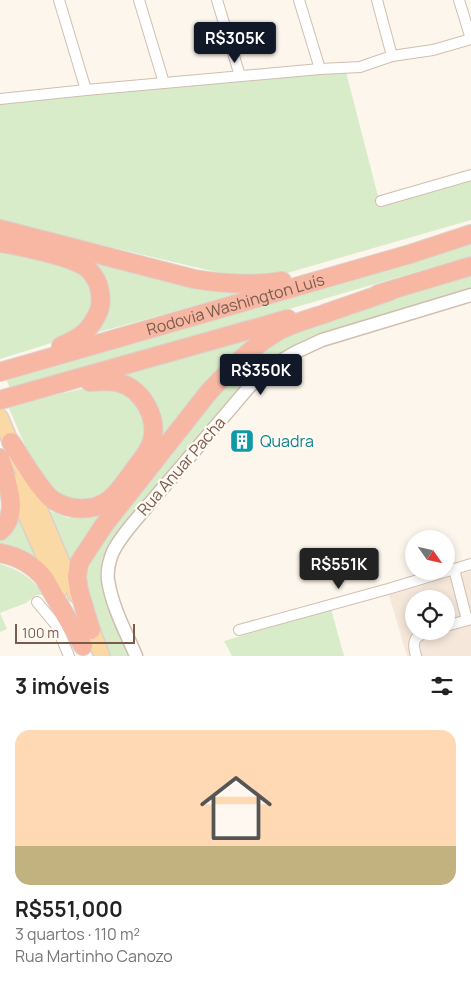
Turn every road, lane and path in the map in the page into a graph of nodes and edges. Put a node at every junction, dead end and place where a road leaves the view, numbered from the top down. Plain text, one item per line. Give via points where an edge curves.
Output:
1 (59, 0) edge
2 (139, 0) edge
3 (217, 0) edge
4 (299, 0) edge
5 (376, 0) edge
6 (459, 0) edge
7 (471, 39) edge
8 (392, 56) junction
9 (320, 69) junction
10 (240, 76) junction
11 (164, 83) junction
12 (86, 90) junction
13 (0, 99) edge
14 (471, 175) edge
15 (382, 201) dead end
16 (0, 229) edge
17 (471, 234) edge
18 (0, 243) edge
19 (410, 254) junction
20 (471, 266) edge
21 (390, 291) junction
22 (471, 295) edge
23 (2, 371) edge
24 (36, 390) junction
25 (6, 399) edge
26 (0, 417) edge
27 (4, 452) edge
28 (0, 531) edge
29 (0, 553) edge
30 (471, 564) edge
31 (455, 569) edge
32 (455, 572) edge
33 (418, 580) edge
34 (37, 602) dead end
35 (467, 602) edge
36 (469, 619) edge
37 (455, 623) edge
38 (91, 630) junction
39 (239, 630) dead end
40 (414, 640) edge
41 (79, 653) edge
42 (102, 656) edge
43 (136, 656) edge
44 (416, 656) edge

1 - 12 street
2 - 11 street
3 - 10 street
4 - 9 street
5 - 8 street
6 - 7 street
7 - 8 street via 433,50
8 - 9 street via 360,67
9 - 10 street
10 - 11 street
11 - 12 street
12 - 13 street
14 - 15 street
16 - 19 highway via 194,279 238,285 296,279
17 - 19 highway, Rodovia Washington Luís
18 - 23 highway via 76,262 89,270 99,285 101,296 96,318 77,339
19 - 23 highway, Rodovia Washington Luís
20 - 21 highway, Rodovia Washington Luís
21 - 24 highway, Rodovia Washington Luís
21 - 38 highway via 281,330 259,344 221,378 104,525 79,563 79,591
22 - 43 street, Rua Anuar Pacha via 324,339 274,365 249,387 123,536 113,553 108,579
24 - 25 highway, Rodovia Washington Luís
24 - 27 highway via 103,380 129,386 150,411 153,432 147,452 109,500 85,509 62,505 51,499
26 - 27 main road
27 - 28 highway via 11,512 9,521
27 - 38 main road
27 - 41 main road
29 - 41 highway via 28,563 44,578
30 - 31 street
32 - 35 street
33 - 39 street
34 - 41 street
35 - 36 street
36 - 37 street
38 - 42 main road
40 - 44 street via 412,645

